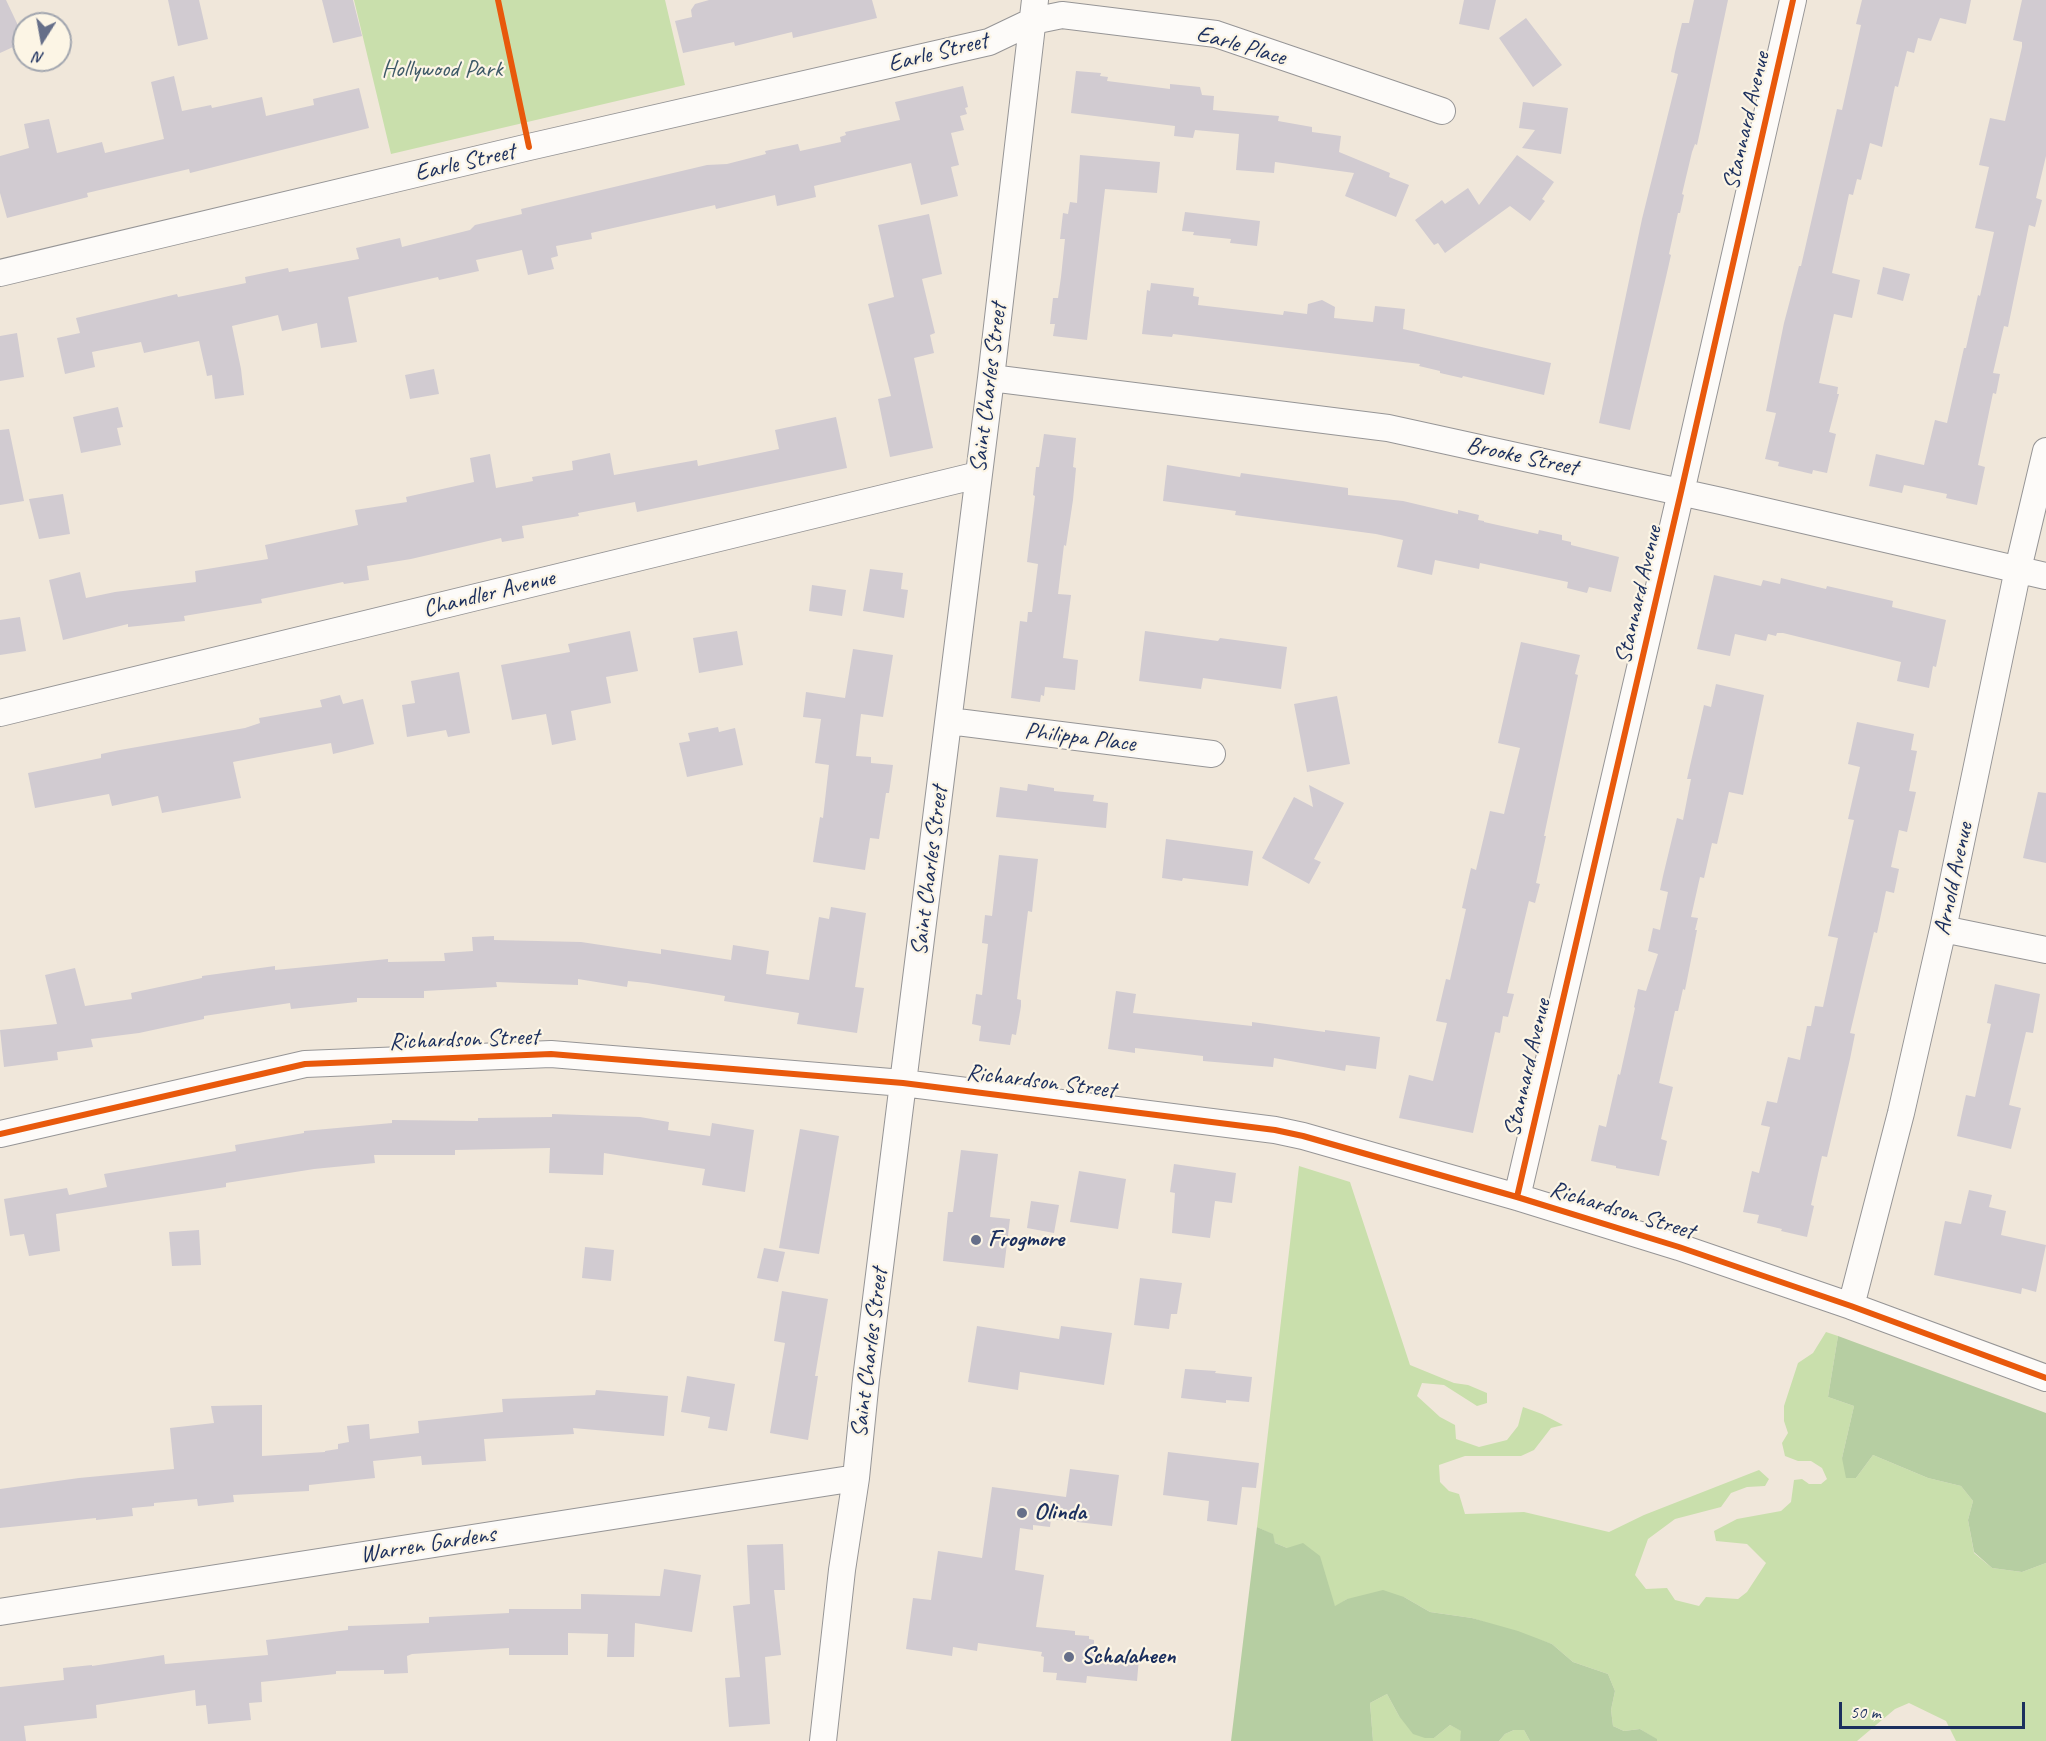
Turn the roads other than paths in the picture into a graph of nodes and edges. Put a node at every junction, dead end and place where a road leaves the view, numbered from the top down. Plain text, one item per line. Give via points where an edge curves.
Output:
1 (1793, 0) edge
2 (1034, 11) edge
3 (1442, 111) dead end
4 (0, 273) edge
5 (991, 378) junction
6 (2046, 451) edge
7 (978, 475) junction
8 (1681, 492) junction
9 (2018, 569) junction
10 (2046, 576) edge
11 (0, 713) edge
12 (949, 721) junction
13 (1212, 754) dead end
14 (1943, 929) junction
15 (2046, 950) edge
16 (903, 1083) junction
17 (0, 1134) edge
18 (1517, 1197) junction
19 (1851, 1306) junction
20 (2046, 1378) edge
21 (856, 1478) junction
22 (0, 1612) edge
23 (823, 1741) edge

1 - 8 street, Stannard Avenue
2 - 3 street, Earle Place via 1216,34
2 - 4 street, Earle Street via 989,42
2 - 5 street, Saint Charles Street
5 - 7 street, Saint Charles Street
5 - 8 street, Brooke Street via 1388,428
6 - 9 street, Arnold Avenue
7 - 11 street, Chandler Avenue
7 - 12 street, Saint Charles Street
8 - 9 street, Brooke Street
8 - 18 street, Stannard Avenue
9 - 10 street, Brooke Street
9 - 14 street, Arnold Avenue
12 - 13 street, Philippa Place
12 - 16 street, Saint Charles Street
14 - 15 street
14 - 19 street, Arnold Avenue via 1902,1113
16 - 17 street, Richardson Street via 551,1054 305,1064
16 - 18 street, Richardson Street via 1275,1130
16 - 21 street, Saint Charles Street
18 - 19 street, Richardson Street
19 - 20 street, Richardson Street
21 - 22 street, Warren Gardens
21 - 23 street, Saint Charles Street

